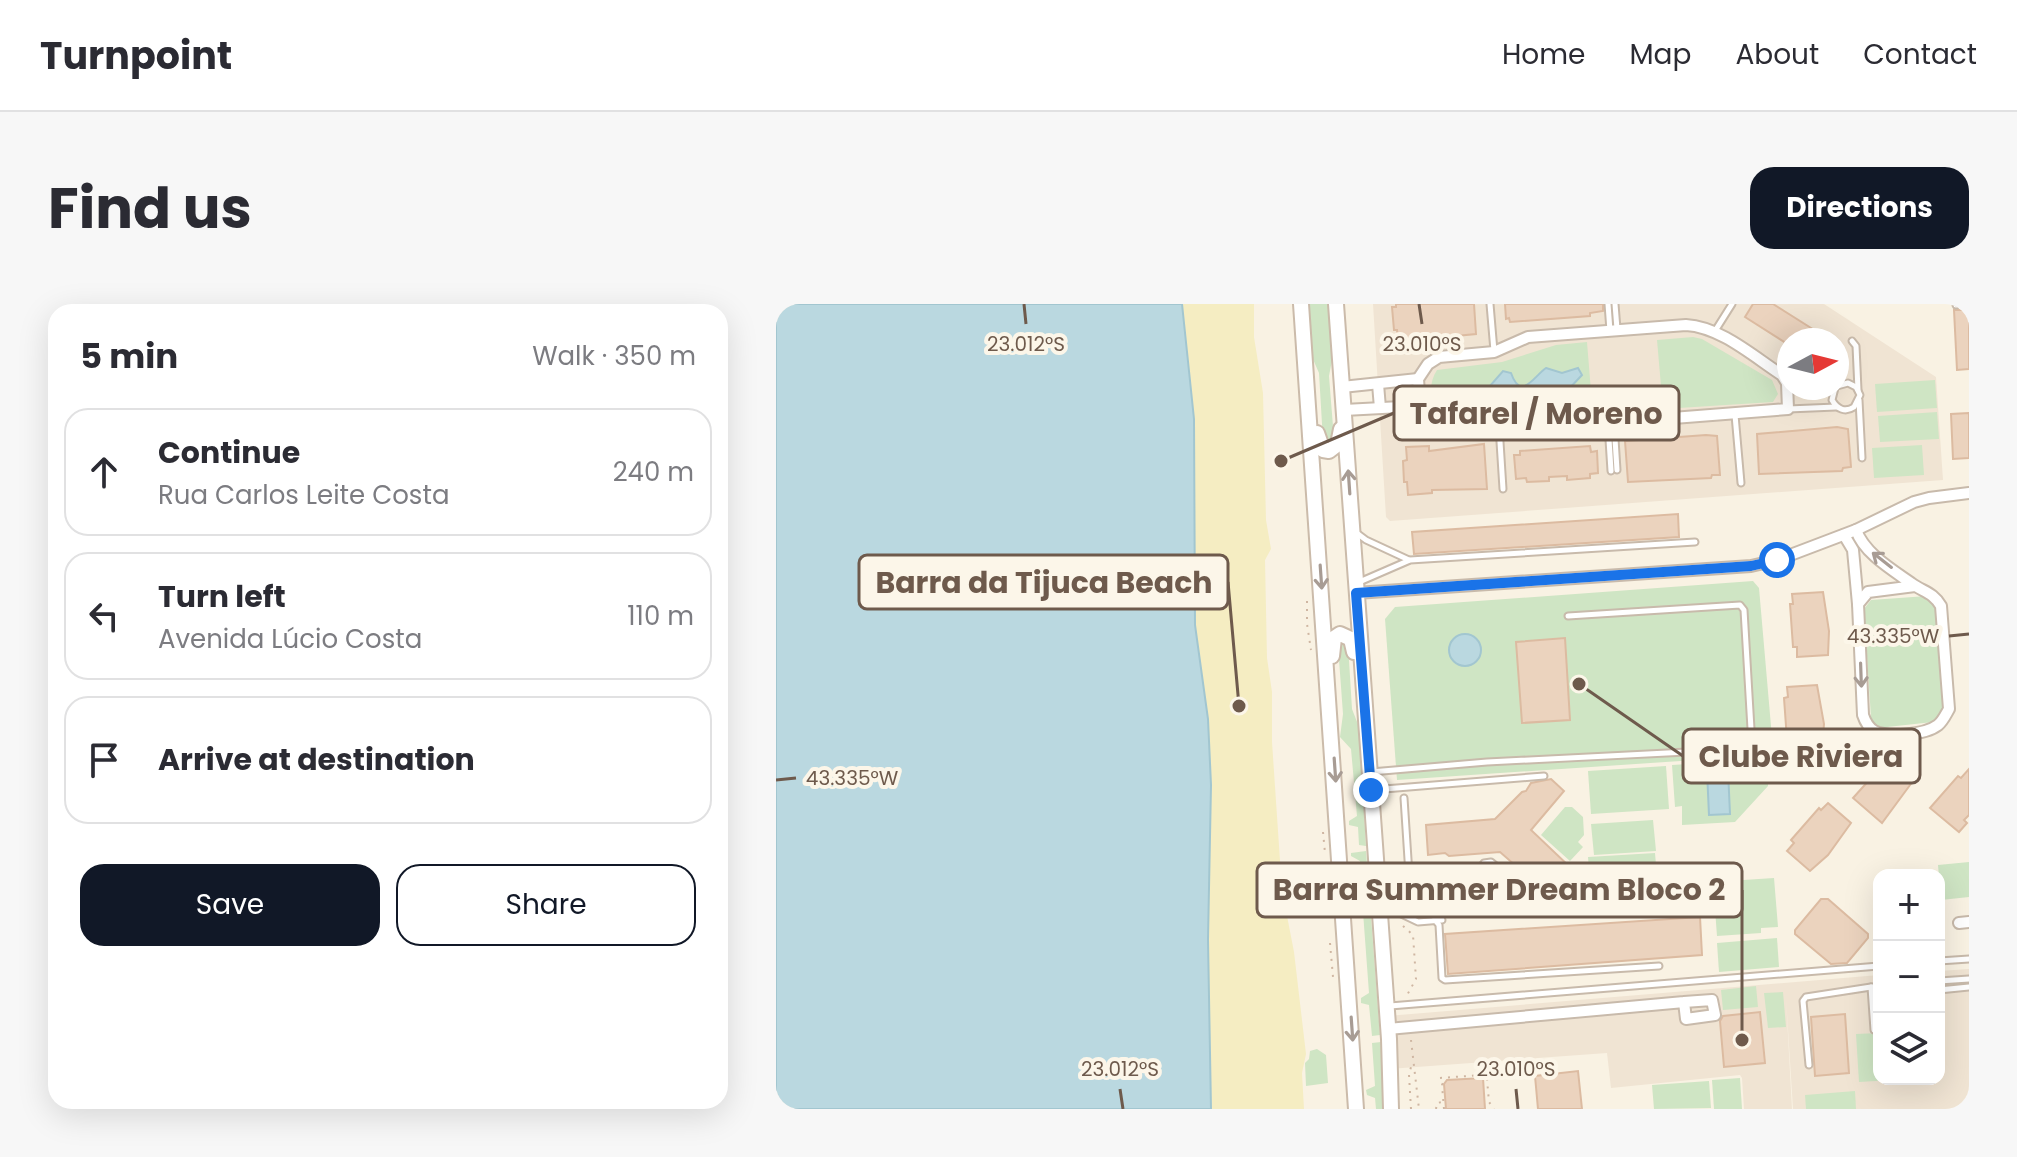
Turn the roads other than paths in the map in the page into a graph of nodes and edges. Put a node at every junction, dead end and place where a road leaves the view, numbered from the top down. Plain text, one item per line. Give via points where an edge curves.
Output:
1 (1301, 304) edge
2 (1336, 304) edge
3 (1490, 304) edge
4 (1608, 304) edge
5 (1615, 304) edge
6 (1732, 304) edge
7 (1614, 330) junction
8 (1714, 332) junction
9 (1852, 341) dead end
10 (1494, 352) junction
11 (1307, 377) junction
12 (1418, 379) junction
13 (1378, 384) junction
14 (1849, 384) edge
15 (1342, 387) junction
16 (1858, 391) junction
17 (1859, 399) junction
18 (1832, 400) edge
19 (1420, 406) junction
20 (1837, 407) junction
21 (1380, 408) junction
22 (1788, 409) junction
23 (1344, 413) junction
24 (1735, 414) junction
25 (1611, 423) junction
26 (1499, 425) junction
27 (1862, 458) dead end
28 (1614, 470) dead end
29 (1741, 483) dead end
30 (1503, 489) dead end
31 (1969, 493) edge
32 (1352, 526) junction
33 (1856, 530) junction
34 (1844, 535) junction
35 (1695, 542) dead end
36 (1410, 560) junction
37 (1915, 586) junction
38 (1356, 589) junction
39 (1858, 604) junction
40 (1568, 616) dead end
41 (1329, 692) junction
42 (1364, 700) junction
43 (1370, 772) junction
44 (1544, 776) dead end
45 (1371, 790) junction
46 (1404, 798) dead end
47 (1467, 886) junction
48 (1410, 890) junction
49 (1378, 892) junction
50 (1529, 897) dead end
51 (1434, 905) junction
52 (1379, 912) junction
53 (1397, 913) junction
54 (1439, 920) junction
55 (1969, 959) edge
56 (1945, 961) edge
57 (1659, 966) dead end
58 (1873, 966) edge
59 (1969, 979) edge
60 (1945, 981) edge
61 (1871, 987) joint
62 (1969, 987) edge
63 (1945, 989) edge
64 (1873, 992) edge
65 (1684, 1002) dead end
66 (1394, 1005) junction
67 (1388, 1029) junction
68 (1809, 1065) dead end
69 (1356, 1109) edge
70 (1391, 1109) edge

1 - 11 main road
2 - 15 main road
3 - 10 lane
4 - 7 lane
5 - 7 lane
6 - 8 lane
7 - 8 street via 1686,325
7 - 10 street via 1528,337
8 - 22 street via 1785,378
9 - 16 lane
10 - 12 street via 1439,357
11 - 23 main road via 1323,450 1338,444
11 -> 41 main road
12 - 13 street
12 - 19 street
13 - 15 street
13 - 21 street
14 - 16 lane
15 - 23 main road
16 - 17 lane
17 - 20 lane via 1850,409
17 - 27 lane
18 - 20 lane
19 - 21 street
19 - 26 street via 1444,429
20 - 22 lane
21 - 23 street
22 - 24 street
32 -> 23 main road
24 - 25 street
24 - 29 lane
25 - 26 street
25 - 28 lane
26 - 30 lane
31 - 33 street via 1914,502
32 - 36 lane via 1366,540
32 - 38 main road
33 - 34 street
37 -> 33 street via 1861,544
34 - 38 street via 1751,566
34 - 39 street via 1853,550
35 - 36 lane
36 - 38 lane
37 - 39 street via 1868,592
39 -> 37 street via 1867,725 1886,734 1928,730 1949,709 1941,606
38 - 42 main road
40 - 43 lane via 1740,605 1752,746
41 - 42 main road via 1334,638 1345,634 1351,639
41 -> 69 main road
42 - 43 main road
43 - 45 main road
44 - 45 lane
45 - 49 main road
46 - 48 lane
47 - 47 lane via 1503,886 1502,871 1484,863
47 - 48 lane
48 - 49 lane
49 - 52 main road
50 - 51 lane
51 - 53 lane
51 - 54 lane
52 - 53 lane
52 - 66 main road
53 - 54 lane via 1418,922
54 - 57 lane via 1445,980
55 - 56 lane
58 - 66 lane
59 - 60 lane
61 - 64 lane
61 - 68 lane via 1806,997
62 - 63 lane
65 - 67 street
66 - 67 main road
67 - 70 main road

